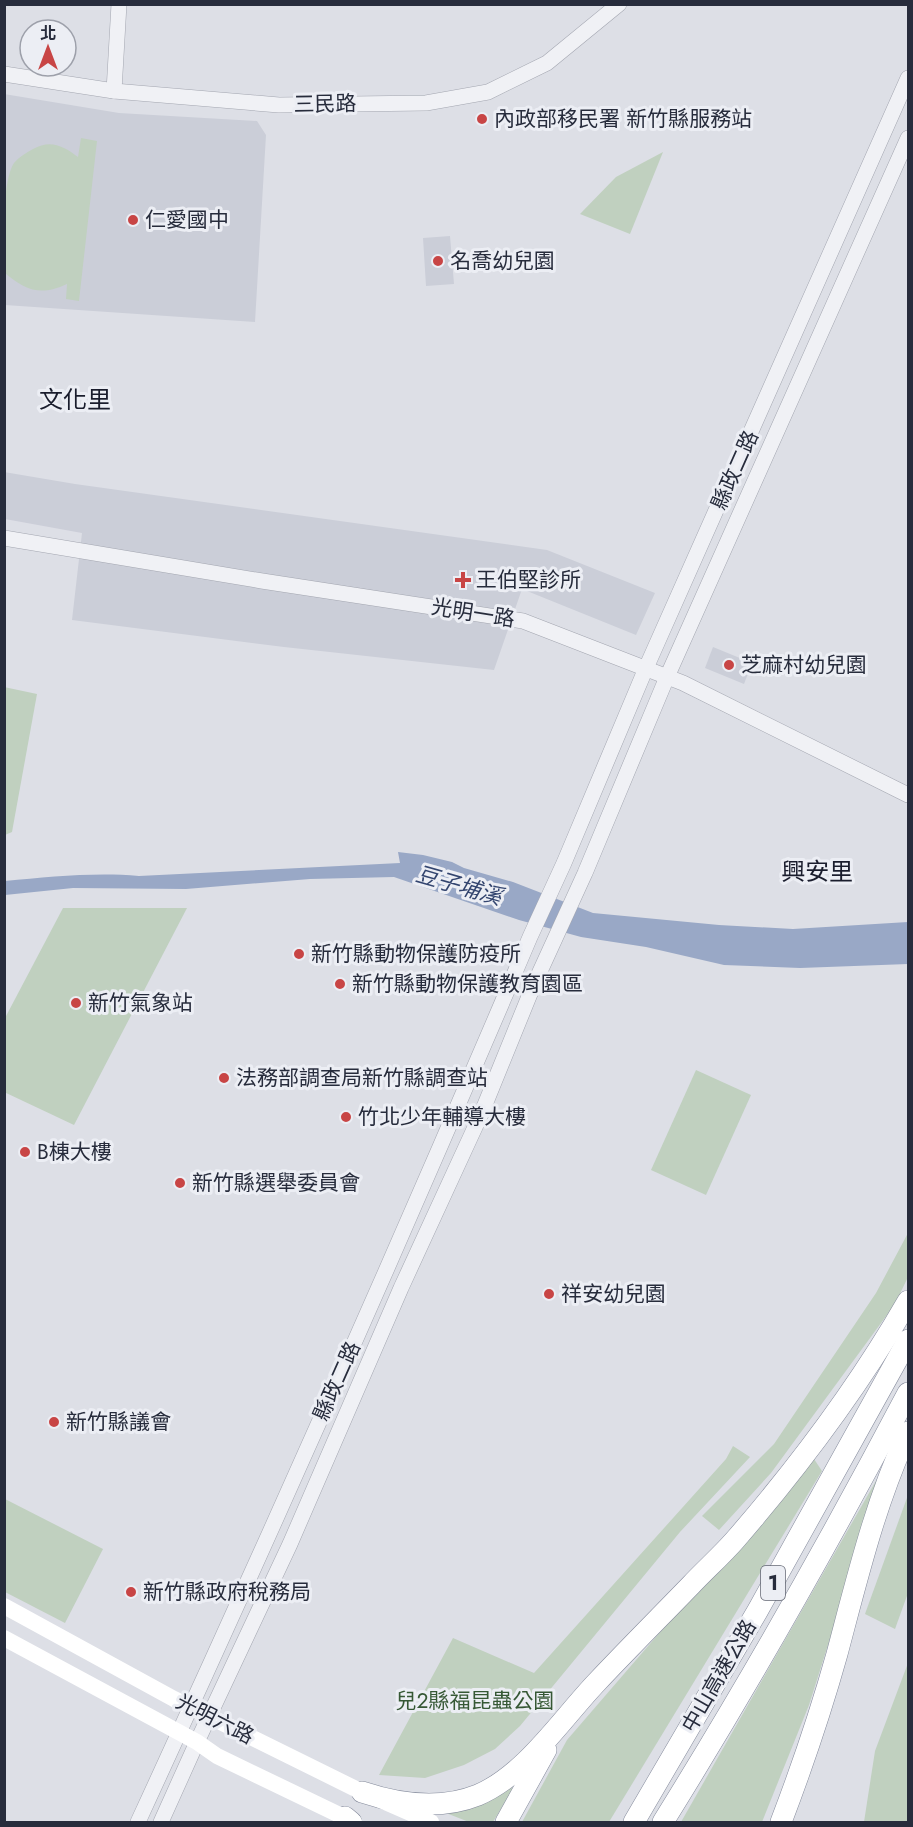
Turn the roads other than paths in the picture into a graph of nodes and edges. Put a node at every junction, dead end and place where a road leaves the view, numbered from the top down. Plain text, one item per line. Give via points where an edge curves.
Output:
1 (119, 4) edge
2 (619, 4) edge
3 (4, 74) edge
4 (909, 78) edge
5 (114, 91) junction
6 (909, 138) edge
7 (4, 538) edge
8 (646, 668) junction
9 (667, 677) junction
10 (909, 795) edge
11 (909, 1300) edge
12 (909, 1340) edge
13 (909, 1394) edge
14 (909, 1432) edge
15 (4, 1606) edge
16 (4, 1638) edge
17 (192, 1707) junction
18 (209, 1716) junction
19 (557, 1728) junction
20 (180, 1733) junction
21 (196, 1742) junction
22 (801, 1770) junction
23 (362, 1792) junction
24 (351, 1821) edge
25 (138, 1822) edge
26 (161, 1822) edge
27 (431, 1822) edge
28 (506, 1822) edge
29 (634, 1822) edge
30 (663, 1822) edge
31 (781, 1822) edge
32 (794, 1822) edge

1 - 5 street
2 - 5 street, 三民路 via 547,63 488,92 426,103 279,105
3 - 5 street, 三民路
4 - 8 street, 縣政二路
6 - 9 street, 縣政二路
7 - 8 street, 光明一路 via 523,621
8 - 9 street, 光明一路
8 - 17 street, 縣政二路
9 - 10 street, 光明一路
9 - 18 street, 縣政二路 via 482,1112
11 - 19 highway via 848,1397 734,1541
12 - 29 highway, 中山高速公路 / 1
13 - 30 highway, 中山高速公路 / 1 via 724,1722
14 - 22 highway via 865,1550
15 - 17 main road, 光明六路
16 - 20 main road, 光明六路
17 - 18 main road, 光明六路
17 - 20 street, 縣政二路
18 - 21 street, 縣政二路
18 - 23 main road, 光明六路
19 - 23 highway via 511,1777 468,1798 412,1803
19 - 28 highway
20 - 21 main road, 光明六路
20 - 25 street, 縣政二路
21 - 24 main road, 光明六路
21 - 26 street, 縣政二路
22 - 31 highway
22 - 32 highway
23 - 27 main road, 光明六路

